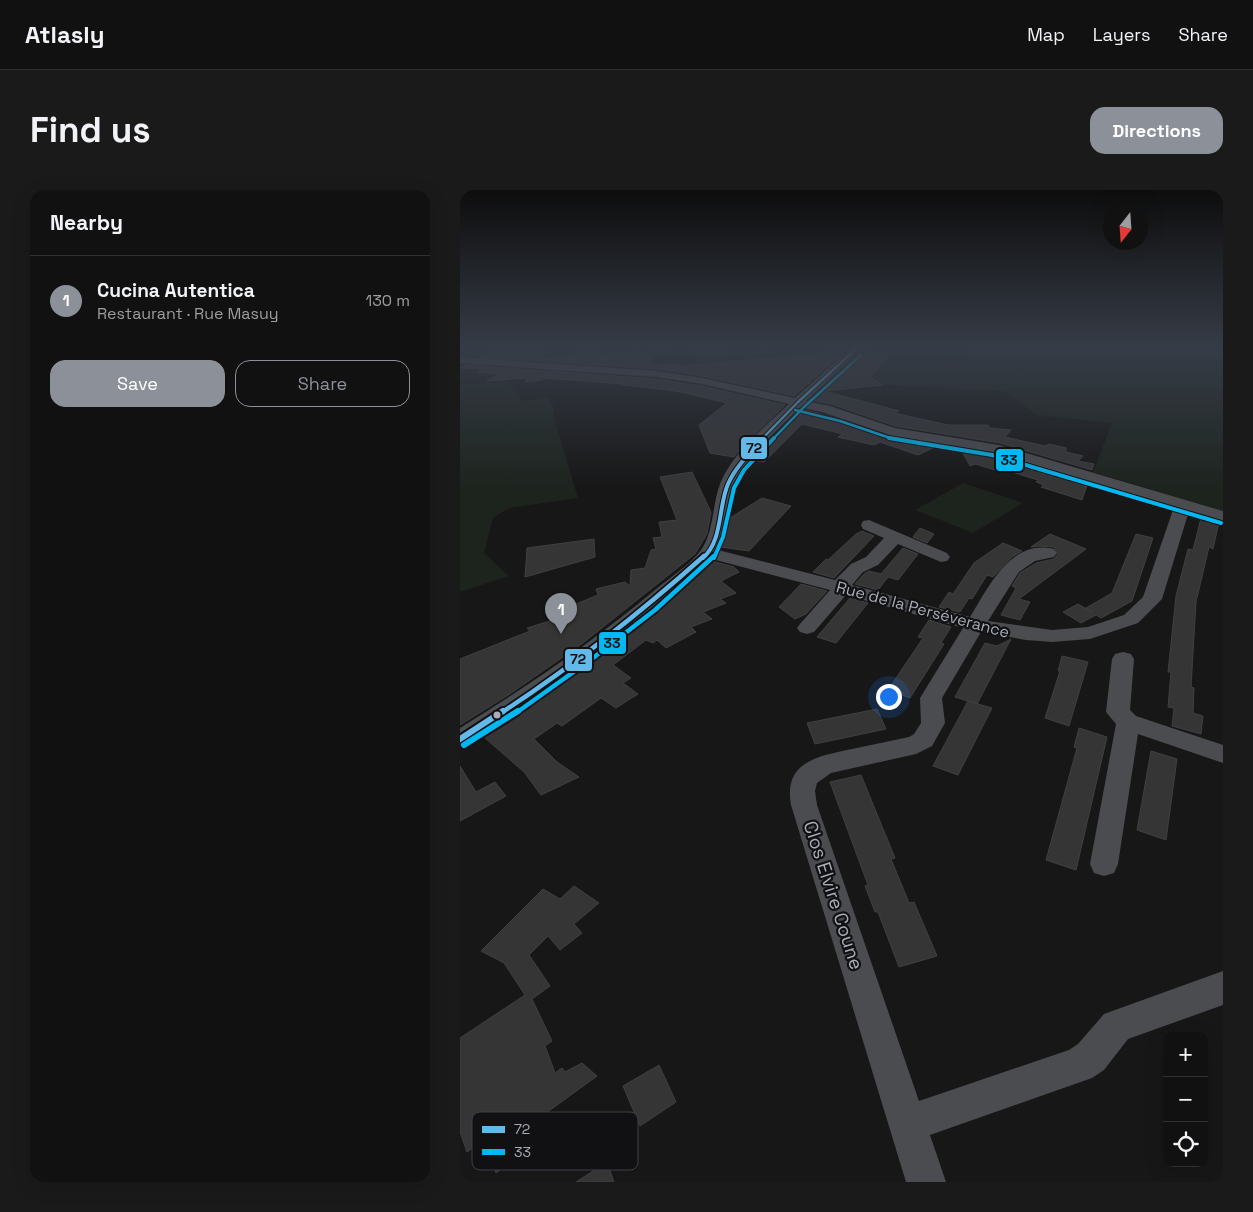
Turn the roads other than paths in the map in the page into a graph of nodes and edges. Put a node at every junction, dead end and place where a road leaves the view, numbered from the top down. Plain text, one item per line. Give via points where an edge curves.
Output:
1 (764, 395) edge
2 (805, 395) edge
3 (797, 403) junction
4 (1183, 504) junction
5 (1223, 516) edge
6 (869, 524) dead end
7 (895, 537) junction
8 (708, 552) junction
9 (1048, 553) dead end
10 (941, 557) dead end
11 (841, 588) junction
12 (975, 625) junction
13 (807, 628) dead end
14 (1123, 660) dead end
15 (1128, 722) junction
16 (460, 739) edge
17 (1223, 754) edge
18 (1104, 864) dead end
19 (1223, 988) edge
20 (908, 1124) junction
21 (926, 1182) edge

1 - 3 street
2 - 3 street
3 - 4 street via 893,432 994,448
3 - 8 street via 747,454 732,475 722,498 716,535
4 - 5 street
4 - 12 street, Rue de la Perséverance via 1153,596 1131,619 1090,633 1052,636
6 - 7 street
7 - 10 street
7 - 11 street via 872,561 857,568
8 - 11 street, Rue de la Perséverance
8 - 16 street via 614,633 513,707
9 - 12 street via 1031,555 1007,572
11 - 12 street, Rue de la Perséverance
11 - 13 street
12 - 20 street, Clos Elvire Coune via 931,698 933,723 923,740 916,745 824,765 812,771 801,787 804,805
14 - 15 street via 1118,712
15 - 17 street
15 - 18 street
19 - 20 street via 1116,1026 1091,1057 1079,1065
20 - 21 street, Clos Elvire Coune

